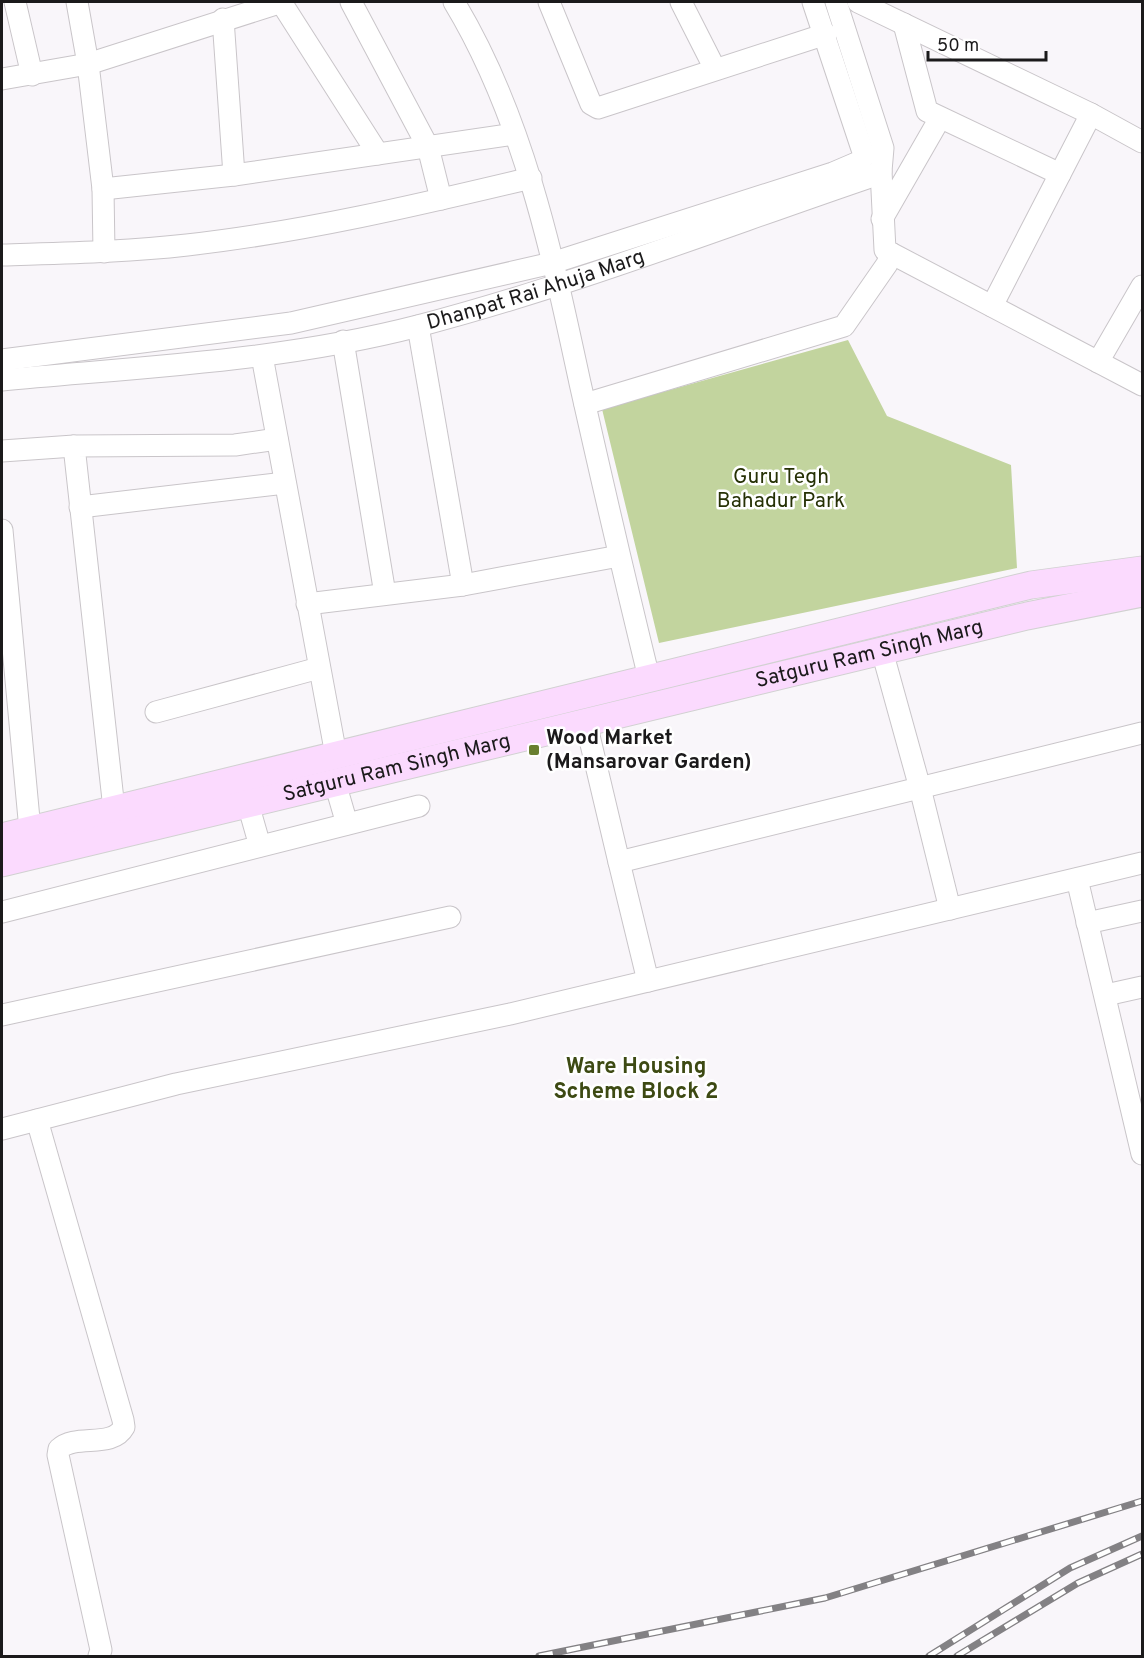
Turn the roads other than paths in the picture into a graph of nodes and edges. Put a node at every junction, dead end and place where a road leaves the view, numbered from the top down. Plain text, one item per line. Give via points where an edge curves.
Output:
1 (15, 2) edge
2 (77, 2) edge
3 (282, 2) edge
4 (351, 2) edge
5 (454, 2) edge
6 (549, 2) edge
7 (681, 2) edge
8 (815, 2) edge
9 (836, 2) edge
10 (858, 2) edge
11 (223, 19) junction
12 (904, 24) junction
13 (826, 34) junction
14 (88, 64) junction
15 (715, 69) junction
16 (32, 75) junction
17 (2, 79) edge
18 (1091, 114) junction
19 (940, 118) junction
20 (514, 134) junction
21 (1143, 142) edge
22 (428, 147) junction
23 (378, 154) junction
24 (861, 160) junction
25 (881, 171) junction
26 (1060, 174) junction
27 (234, 175) junction
28 (531, 178) junction
29 (103, 189) junction
30 (441, 199) junction
31 (882, 219) junction
32 (104, 252) junction
33 (891, 253) junction
34 (2, 255) edge
35 (552, 263) junction
36 (557, 284) junction
37 (1143, 286) edge
38 (992, 306) junction
39 (418, 326) junction
40 (344, 341) junction
41 (262, 356) junction
42 (2, 360) edge
43 (1098, 362) junction
44 (2, 380) edge
45 (1143, 386) edge
46 (585, 404) junction
47 (277, 439) junction
48 (74, 446) junction
49 (2, 451) edge
50 (285, 483) junction
51 (80, 507) junction
52 (2, 530) edge
53 (619, 556) junction
54 (1143, 570) edge
55 (464, 585) junction
56 (1143, 593) edge
57 (385, 594) junction
58 (307, 603) junction
59 (6, 624) edge
60 (882, 651) junction
61 (319, 668) junction
62 (649, 678) junction
63 (156, 712) dead end
64 (586, 723) junction
65 (1143, 733) edge
66 (336, 755) junction
67 (335, 783) junction
68 (920, 788) junction
69 (248, 804) junction
70 (419, 806) dead end
71 (114, 809) junction
72 (347, 824) junction
73 (30, 830) junction
74 (2, 837) edge
75 (260, 846) junction
76 (618, 862) junction
77 (2, 863) edge
78 (1143, 863) edge
79 (1077, 879) junction
80 (950, 909) junction
81 (1143, 911) edge
82 (2, 912) edge
83 (450, 917) dead end
84 (1088, 923) junction
85 (648, 981) junction
86 (1143, 987) edge
87 (1106, 995) junction
88 (2, 1015) edge
89 (37, 1120) junction
90 (2, 1129) edge
91 (1143, 1154) edge
92 (99, 1656) edge

1 - 16 street
2 - 14 street
3 - 11 street
3 - 23 street
4 - 22 street
5 - 20 street
6 - 15 street via 591,104 598,108
7 - 15 street
8 - 13 street
9 - 25 street via 881,140
10 - 12 street
11 - 14 street
11 - 27 street
12 - 18 street
12 - 19 street via 925,107
13 - 15 street
13 - 24 street via 864,154
14 - 16 street
14 - 29 street
16 - 17 street
18 - 21 street
18 - 26 street
19 - 26 street
19 - 31 street
20 - 22 street
20 - 28 street
22 - 23 street
22 - 30 street
23 - 27 street
24 - 25 street
24 - 35 street, Dhanpat Rai Ahuja Marg via 833,173
25 - 31 street
25 - 36 street, Dhanpat Rai Ahuja Marg
26 - 38 street
27 - 29 street
28 - 30 street
28 - 35 street
29 - 32 street
30 - 32 street via 267,233
31 - 33 street via 883,243
32 - 34 street
33 - 38 street
33 - 46 street via 844,326
35 - 36 street
35 - 42 street, Dhanpat Rai Ahuja Marg via 291,323
36 - 39 street, Dhanpat Rai Ahuja Marg
36 - 46 street
37 - 43 street
38 - 43 street
39 - 40 street, Dhanpat Rai Ahuja Marg
39 - 55 street
40 - 41 street, Dhanpat Rai Ahuja Marg
40 - 57 street
41 - 44 street, Dhanpat Rai Ahuja Marg
41 - 47 street
43 - 45 street
46 - 53 street
47 - 48 street via 235,445
47 - 50 street
48 - 49 street
48 - 51 street
50 - 51 street
50 - 58 street
51 - 71 street
52 - 59 street
53 - 55 street
53 - 62 street
54 - 62 main road, Satguru Ram Singh Marg via 1030,585
55 - 57 street
56 - 60 main road, Satguru Ram Singh Marg
57 - 58 street
58 - 61 street
59 - 73 street
60 - 64 main road, Satguru Ram Singh Marg
60 - 68 street
61 - 63 street
61 - 66 street
62 - 66 main road, Satguru Ram Singh Marg
64 - 67 main road, Satguru Ram Singh Marg
64 - 76 street
65 - 68 street
66 - 71 main road, Satguru Ram Singh Marg
67 - 69 main road, Satguru Ram Singh Marg
67 - 72 street
68 - 76 street
68 - 80 street
69 - 75 street
69 - 77 main road, Satguru Ram Singh Marg
70 - 72 street
71 - 73 main road, Satguru Ram Singh Marg
72 - 75 street
73 - 74 main road, Satguru Ram Singh Marg
75 - 82 street
76 - 85 street
78 - 79 street
79 - 80 street
79 - 84 street
80 - 85 street
81 - 84 street
83 - 88 street
84 - 87 street
85 - 89 street via 499,1017 176,1084
86 - 87 street
87 - 91 street
89 - 90 street
89 - 92 street via 124,1427 115,1437 66,1444 58,1455

